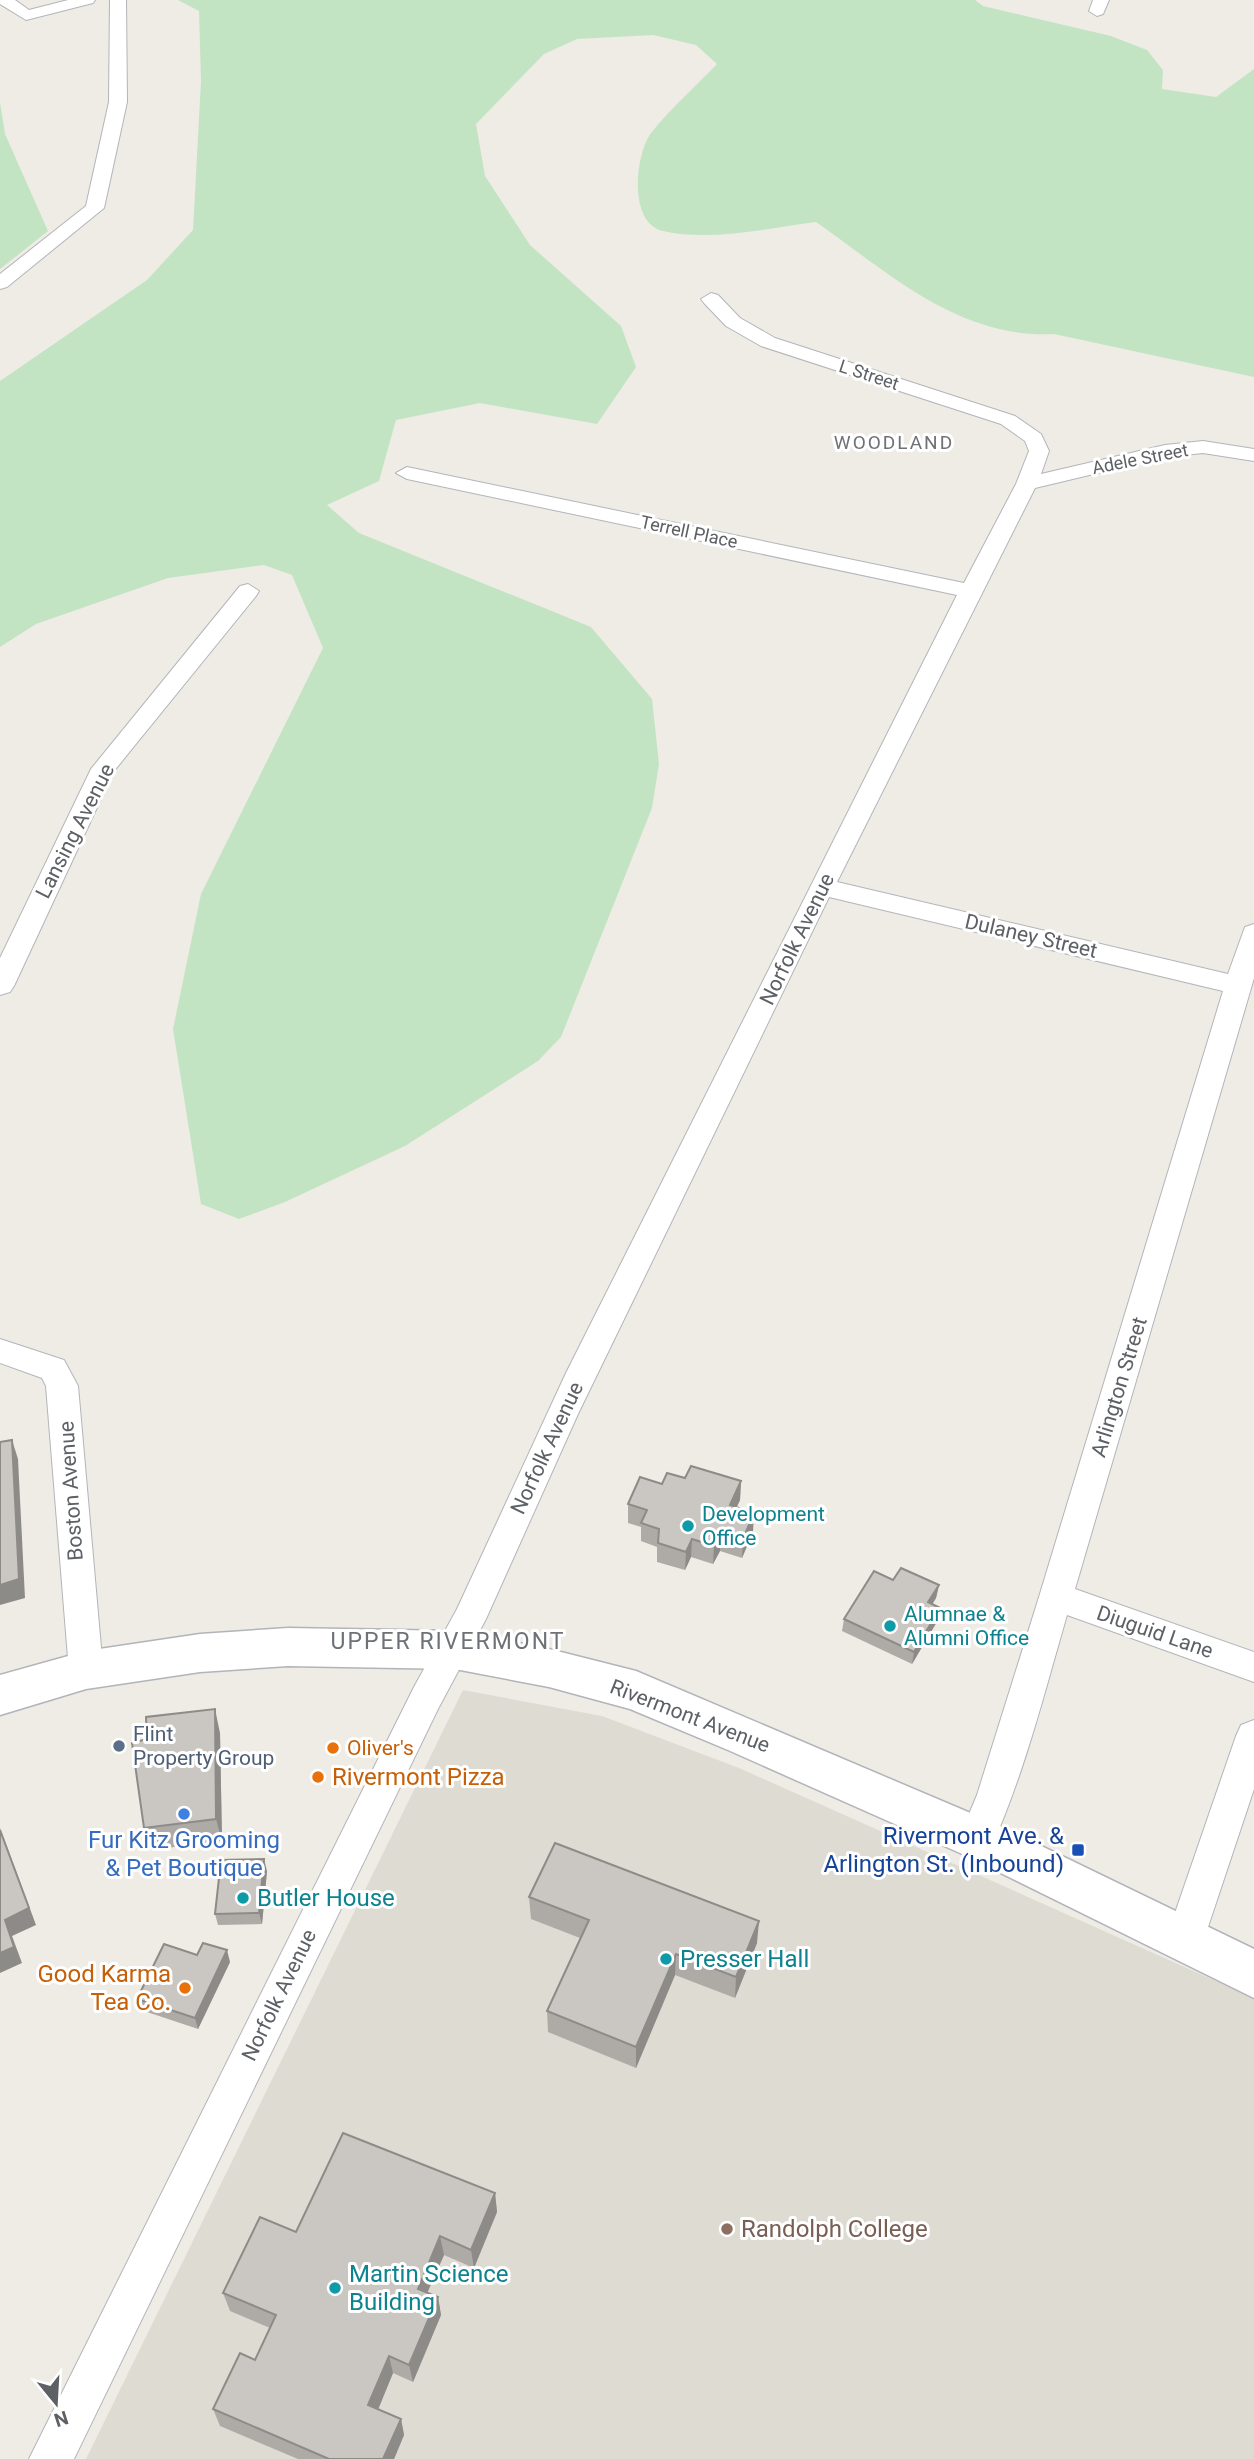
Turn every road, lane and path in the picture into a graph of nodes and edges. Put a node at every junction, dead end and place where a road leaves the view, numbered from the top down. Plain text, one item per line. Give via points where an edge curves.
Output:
1 (4, 0) edge
2 (87, 0) edge
3 (118, 0) edge
4 (0, 284) edge
5 (711, 299) dead end
6 (1034, 438) joint
7 (1254, 455) edge
8 (407, 473) dead end
9 (1027, 484) junction
10 (248, 591) dead end
11 (970, 591) junction
12 (824, 887) junction
13 (1254, 933) edge
14 (0, 986) edge
15 (1242, 999) edge
16 (0, 1351) edge
17 (1056, 1597) junction
18 (455, 1650) junction
19 (1254, 1667) edge
20 (86, 1670) junction
21 (0, 1695) edge
22 (1254, 1736) edge
23 (977, 1838) junction
24 (1185, 1939) junction
25 (1254, 1974) edge
26 (51, 2459) edge

1 - 2 street via 26,15
3 - 4 street via 118,102 95,208
5 - 6 street, L Street via 733,322 768,342 1008,420
6 - 9 street, Norfolk Avenue via 1039,451
7 - 9 street, Adele Street via 1203,447 1165,451
8 - 11 street, Terrell Place
9 - 11 street, Norfolk Avenue
10 - 14 street, Lansing Avenue via 103,769
11 - 12 street, Norfolk Avenue
12 - 15 street, Dulaney Street
12 - 18 street, Norfolk Avenue via 568,1401
13 - 15 street, Arlington Street
15 - 17 street, Arlington Street
16 - 20 street, Boston Avenue via 53,1369 62,1386
17 - 19 street, Diuguid Lane
17 - 23 street, Arlington Street via 995,1795
18 - 20 main road, Rivermont Avenue via 288,1647 200,1653
18 - 23 main road, Rivermont Avenue via 636,1691
18 - 26 street, Norfolk Avenue via 426,1698
20 - 21 main road, Rivermont Avenue
22 - 24 street
23 - 24 main road, Rivermont Avenue
24 - 25 main road, Rivermont Avenue

